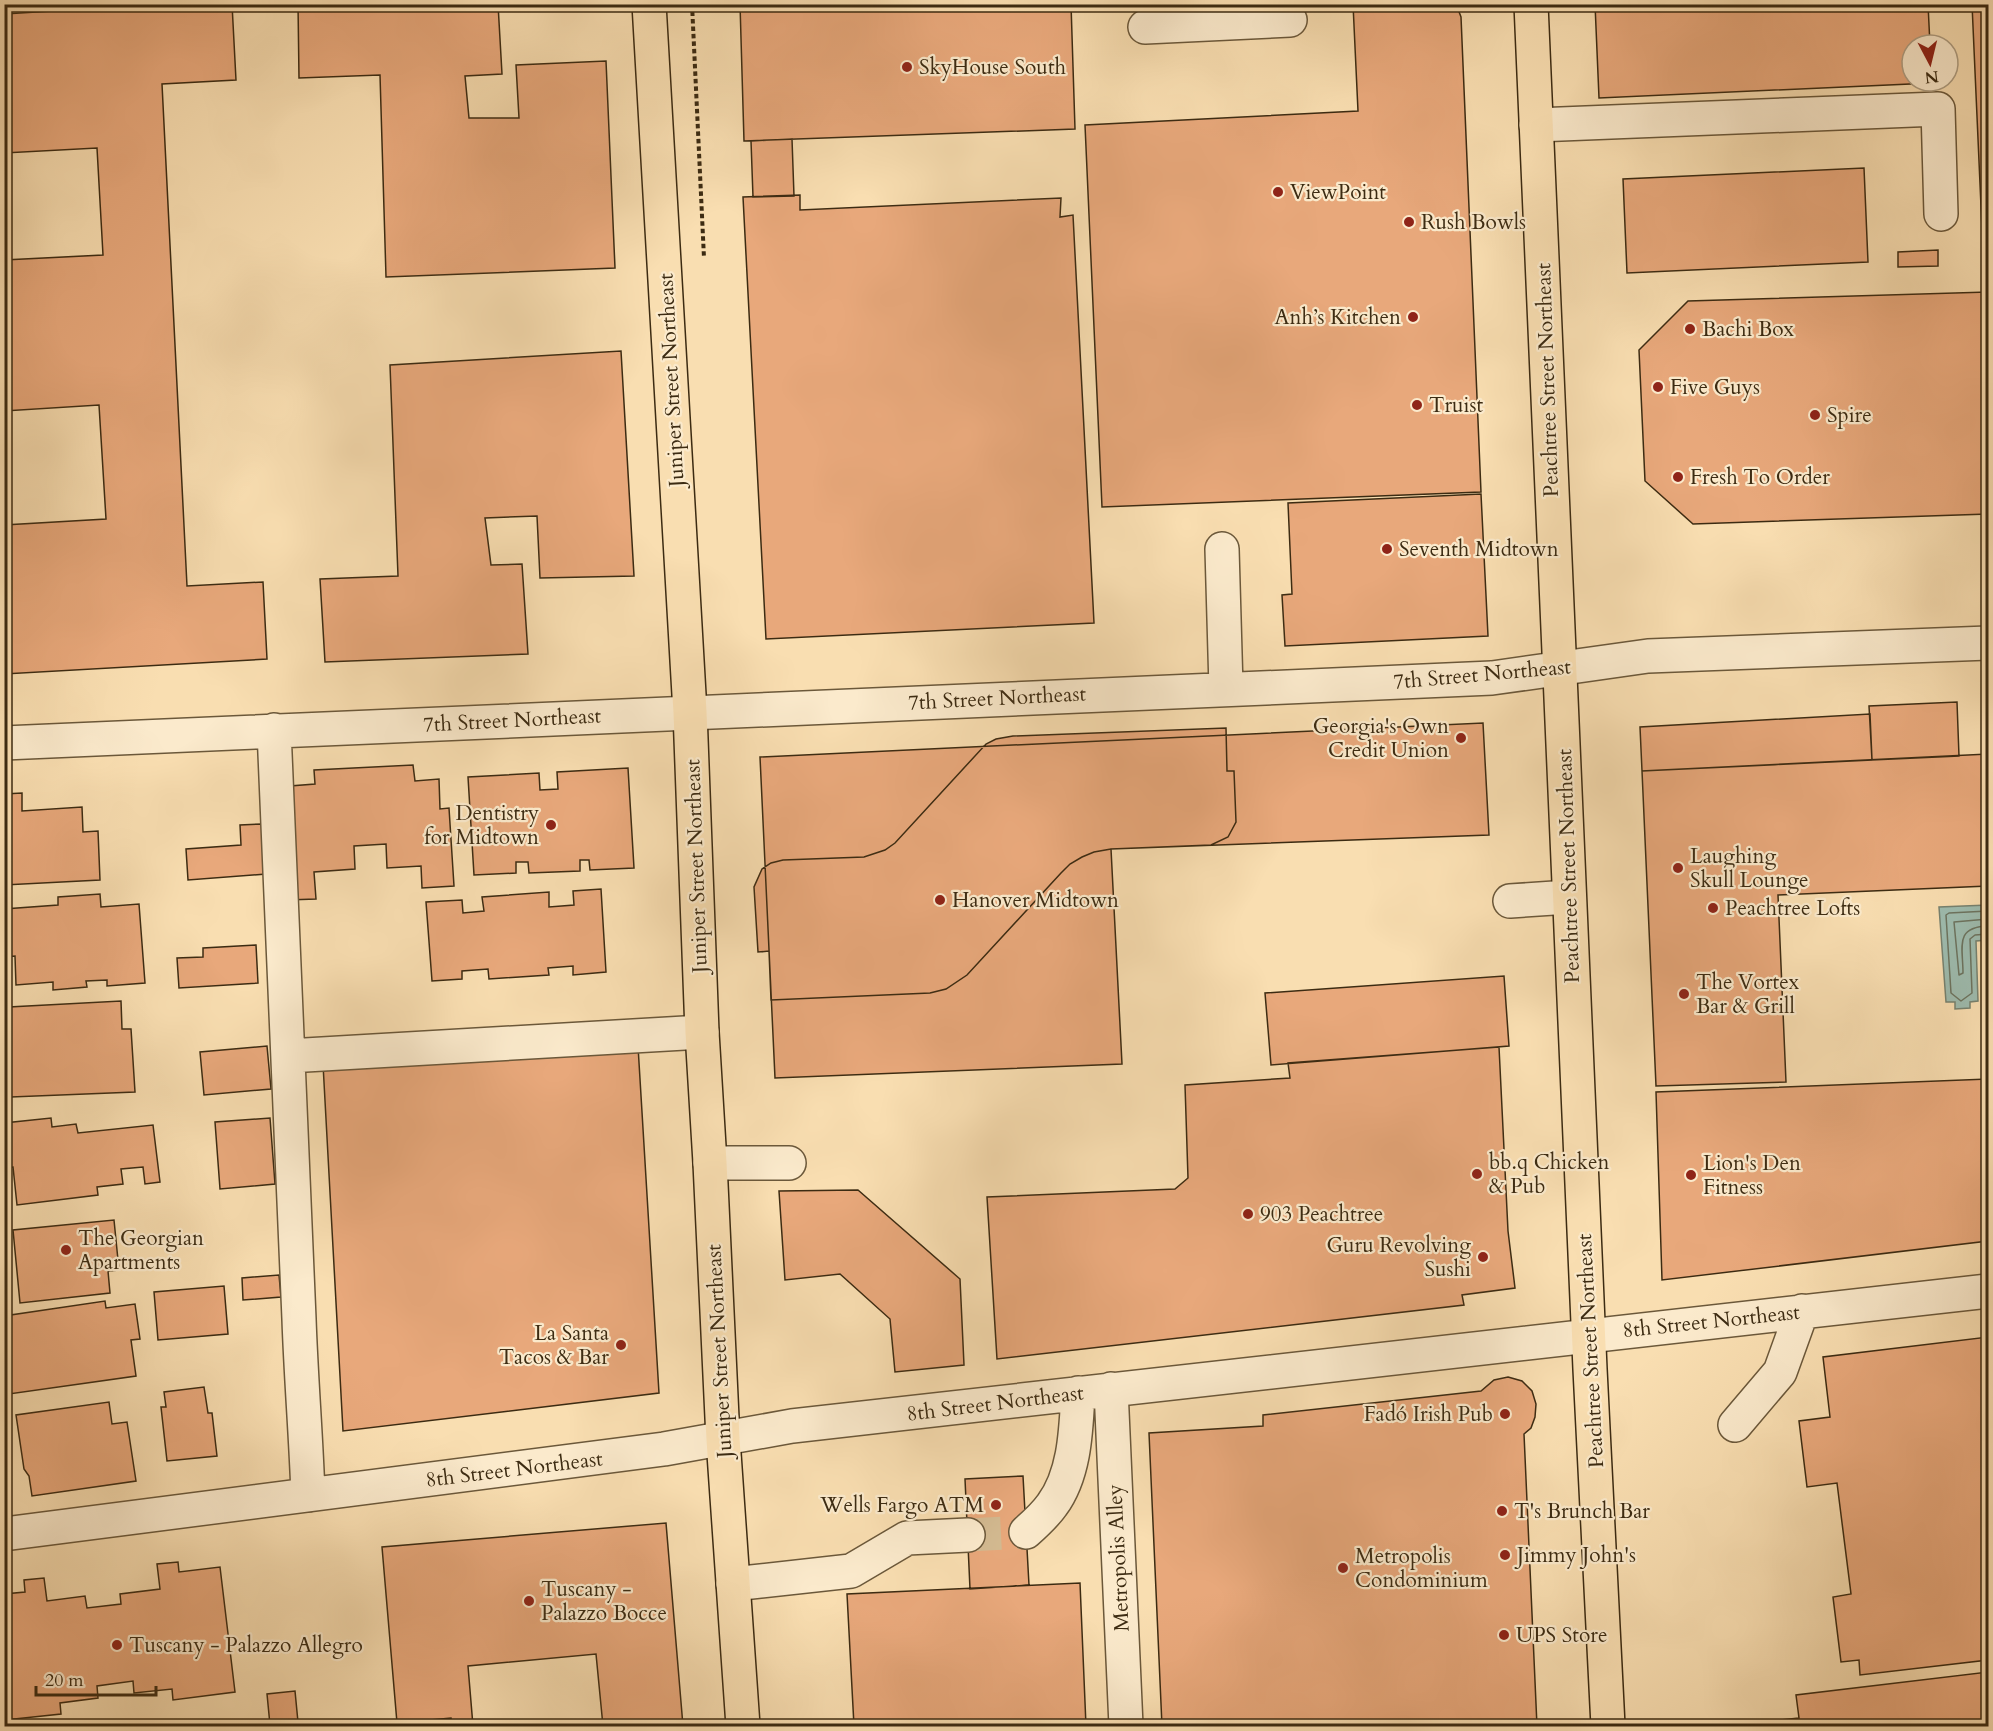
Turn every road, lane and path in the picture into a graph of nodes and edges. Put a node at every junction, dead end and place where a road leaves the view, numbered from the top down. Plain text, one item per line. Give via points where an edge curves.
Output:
1 (649, 4) edge
2 (1531, 4) edge
3 (1229, 14) edge
4 (1290, 20) dead end
5 (1144, 27) dead end
6 (1536, 125) junction
7 (1941, 214) dead end
8 (1222, 549) dead end
9 (1989, 643) edge
10 (1560, 669) junction
11 (1226, 688) junction
12 (690, 712) junction
13 (274, 730) junction
14 (4, 743) edge
15 (1569, 897) junction
16 (1510, 902) dead end
17 (702, 1032) junction
18 (288, 1056) junction
19 (710, 1163) junction
20 (789, 1163) dead end
21 (1989, 1291) edge
22 (1802, 1311) junction
23 (1588, 1335) junction
24 (1111, 1389) junction
25 (1078, 1393) junction
26 (1735, 1425) dead end
27 (723, 1439) junction
28 (308, 1495) junction
29 (1026, 1532) tunnel mouth
30 (4, 1534) edge
31 (968, 1535) tunnel mouth
32 (733, 1584) junction
33 (743, 1726) edge
34 (1126, 1726) edge
35 (1608, 1726) edge

1 - 12 main road, Juniper Street Northeast
2 - 6 main road, Peachtree Street Northeast
3 - 4 street
3 - 5 street
6 - 7 street via 1938,109
6 - 10 main road, Peachtree Street Northeast
8 - 11 street
9 - 10 street, 7th Street Northeast via 1648,656
10 - 11 street, 7th Street Northeast via 1492,678
10 - 15 main road, Peachtree Street Northeast
11 - 12 street, 7th Street Northeast
12 - 13 street, 7th Street Northeast
12 - 17 main road, Juniper Street Northeast
13 - 14 street, 7th Street Northeast
13 - 18 street
15 - 16 street
15 - 23 main road, Peachtree Street Northeast
17 - 18 street
17 - 19 main road, Juniper Street Northeast
18 - 28 street
19 - 20 street
19 - 27 main road, Juniper Street Northeast
21 - 22 street, 8th Street Northeast
22 - 23 street, 8th Street Northeast
22 - 26 street via 1780,1372
23 - 24 street, 8th Street Northeast
23 - 35 main road, Peachtree Street Northeast
24 - 25 street, 8th Street Northeast
24 - 34 street, Metropolis Alley
25 - 27 street, 8th Street Northeast via 792,1426
25 - 29 street via 1076,1430 1064,1486 1052,1506
27 - 28 street, 8th Street Northeast
27 - 32 main road, Juniper Street Northeast
28 - 30 street, 8th Street Northeast
31 - 32 street via 907,1538 851,1570
32 - 33 main road, Juniper Street Northeast

